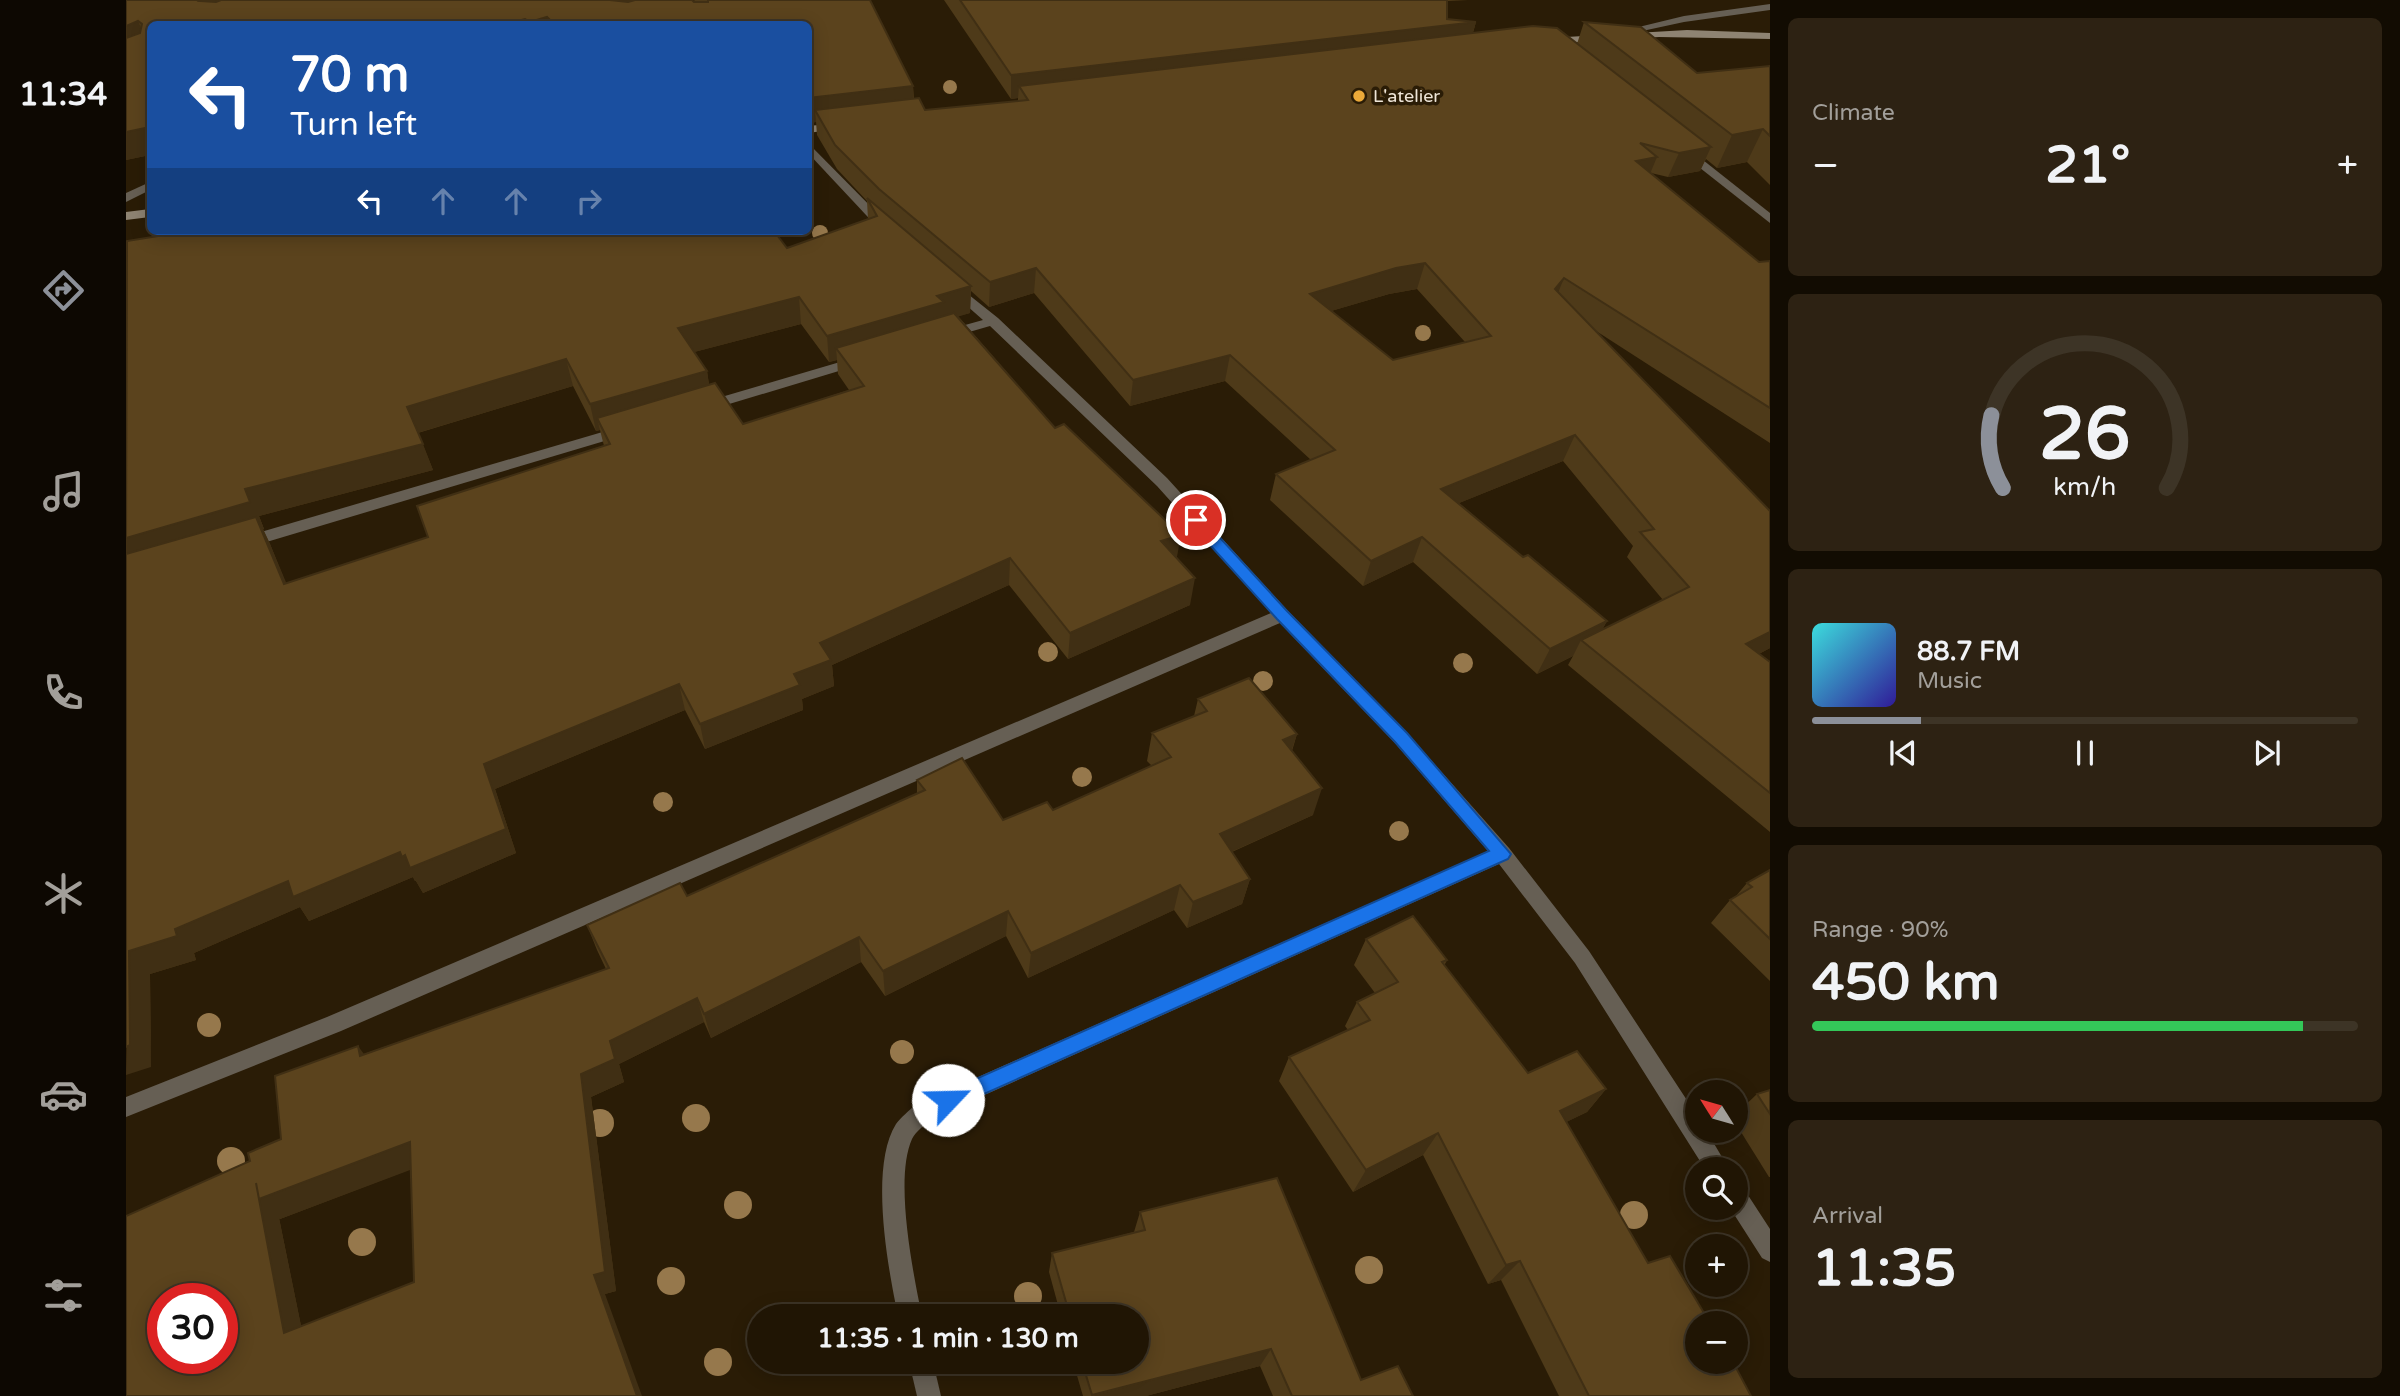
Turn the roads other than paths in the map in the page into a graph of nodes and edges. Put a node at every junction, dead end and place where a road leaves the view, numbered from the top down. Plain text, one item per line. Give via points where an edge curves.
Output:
1 (1770, 7) edge
2 (1619, 33) junction
3 (1770, 36) edge
4 (1546, 41) junction
5 (1532, 43) edge
6 (1557, 50) edge
7 (849, 125) edge
8 (812, 130) edge
9 (1674, 143) edge
10 (812, 151) edge
11 (147, 188) edge
12 (126, 198) edge
13 (147, 213) edge
14 (126, 216) edge
15 (1770, 219) edge
16 (894, 236) edge
17 (944, 279) edge
18 (993, 321) junction
19 (927, 341) edge
20 (873, 357) edge
21 (686, 412) edge
22 (633, 428) edge
23 (233, 547) edge
24 (1282, 615) junction
25 (1502, 854) junction
26 (126, 1107) edge
27 (1710, 1157) edge
28 (1748, 1216) edge
29 (1770, 1250) edge
30 (908, 1304) edge
31 (924, 1374) edge
32 (929, 1396) edge

1 - 2 street
2 - 3 main road
2 - 4 main road
4 - 5 main road
4 - 6 street
7 - 8 main road
9 - 15 street
10 - 16 street
11 - 12 street
13 - 14 main road
17 - 18 street
18 - 19 street
18 - 24 street via 1162,482
20 - 21 street
22 - 23 street
24 - 25 street via 1401,738
24 - 26 street via 334,1024
25 - 27 street via 1582,957
25 - 30 street via 923,1112 902,1134 894,1177
28 - 29 street
31 - 32 street

